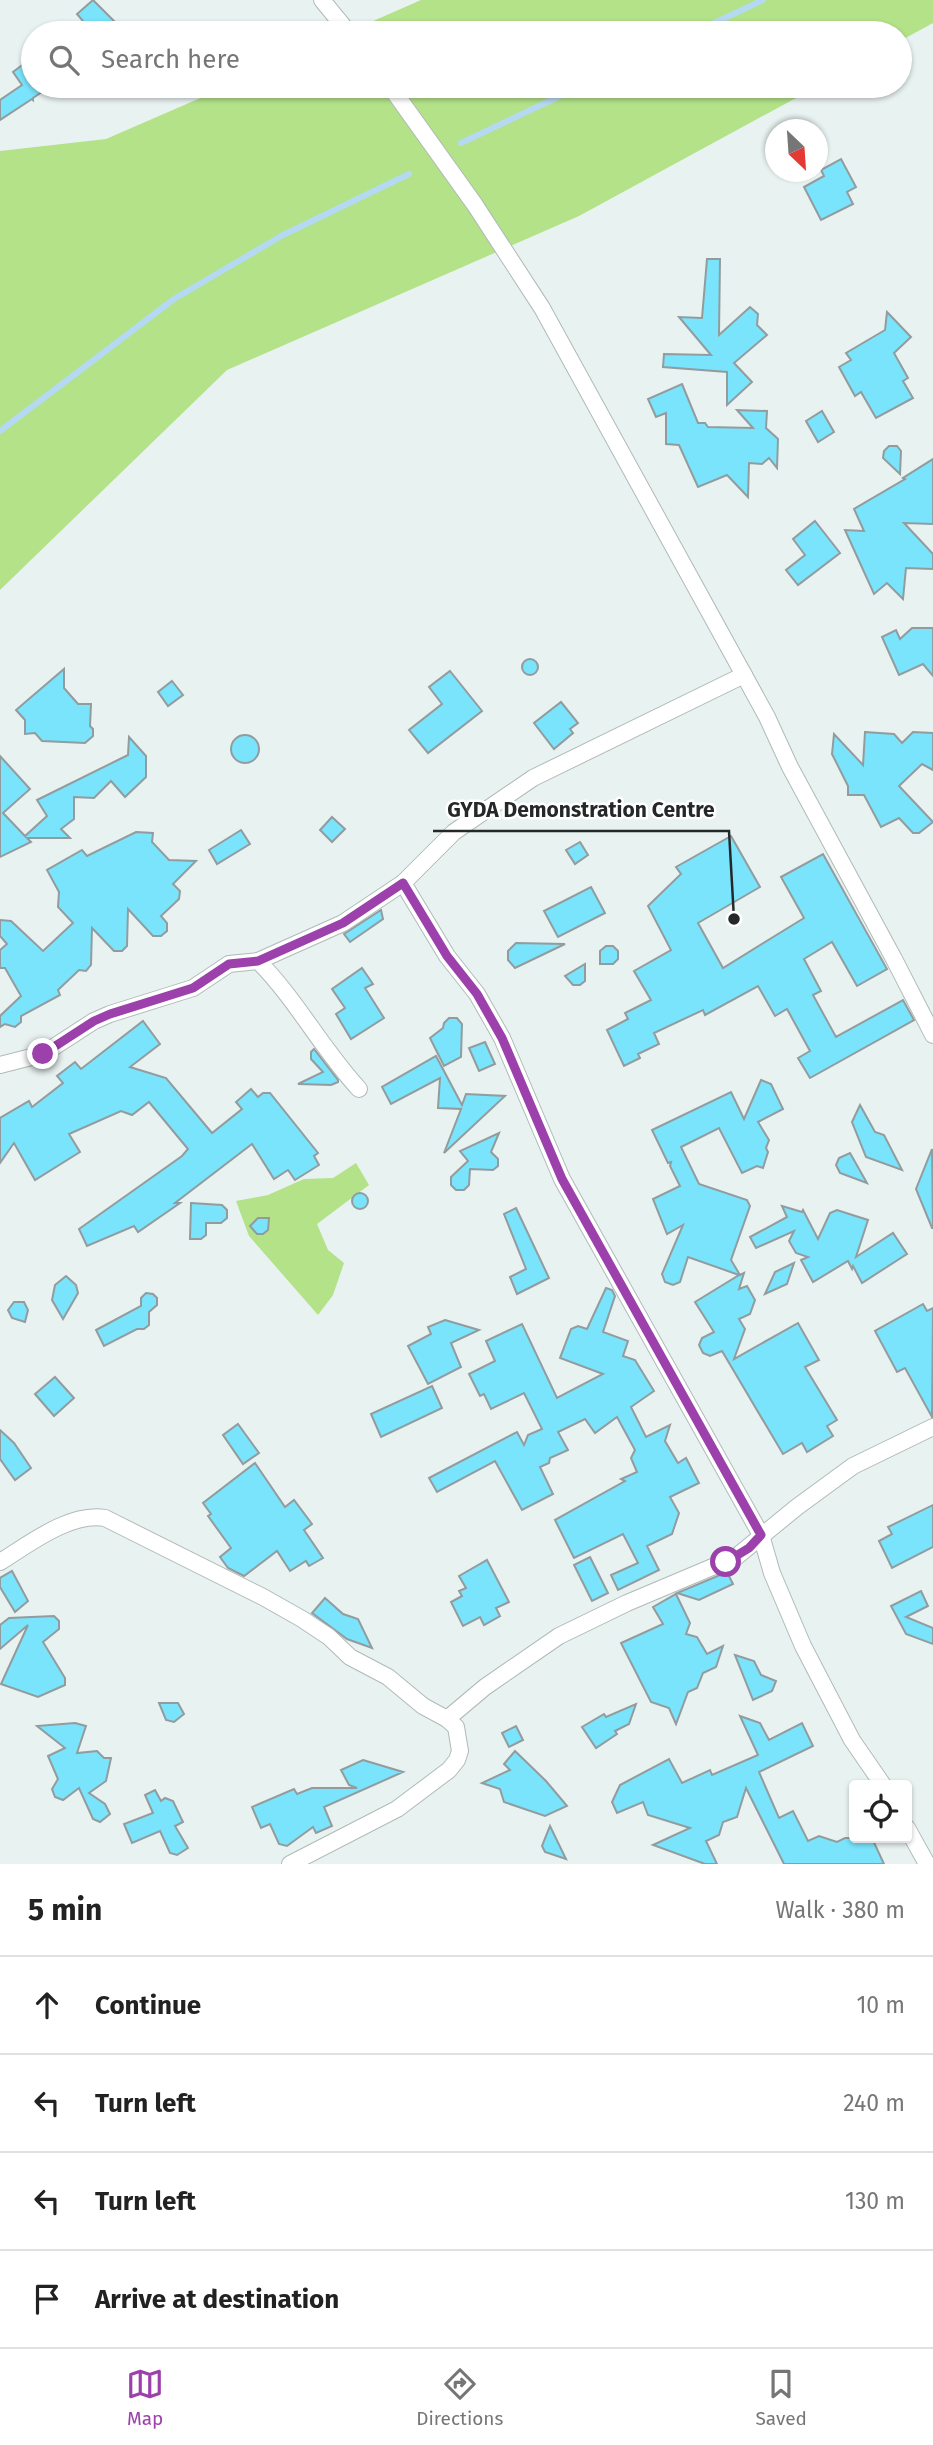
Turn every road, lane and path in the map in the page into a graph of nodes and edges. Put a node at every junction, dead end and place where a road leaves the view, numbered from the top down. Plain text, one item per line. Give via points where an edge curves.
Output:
1 (322, 0) edge
2 (339, 21) edge
3 (399, 98) edge
4 (744, 675) junction
5 (403, 883) junction
6 (258, 961) junction
7 (932, 1033) edge
8 (0, 1065) edge
9 (359, 1089) dead end
10 (933, 1427) edge
11 (761, 1535) junction
12 (0, 1562) edge
13 (447, 1719) junction
14 (880, 1780) edge
15 (912, 1837) edge
16 (290, 1864) edge
17 (927, 1864) edge

1 - 2 street
3 - 4 street via 542,308
4 - 5 street via 533,778 454,832
4 - 7 street
5 - 6 street via 343,923
5 - 11 street via 502,1038 562,1179
6 - 8 street via 229,964 193,988 110,1014 43,1054
6 - 9 street
10 - 11 street via 853,1466
11 - 13 street via 736,1558 559,1636
11 - 14 street via 803,1646 852,1740
12 - 13 street via 80,1517 105,1518 302,1619 350,1657 388,1677
13 - 16 street via 456,1727 460,1751 449,1770 397,1809
15 - 17 street

